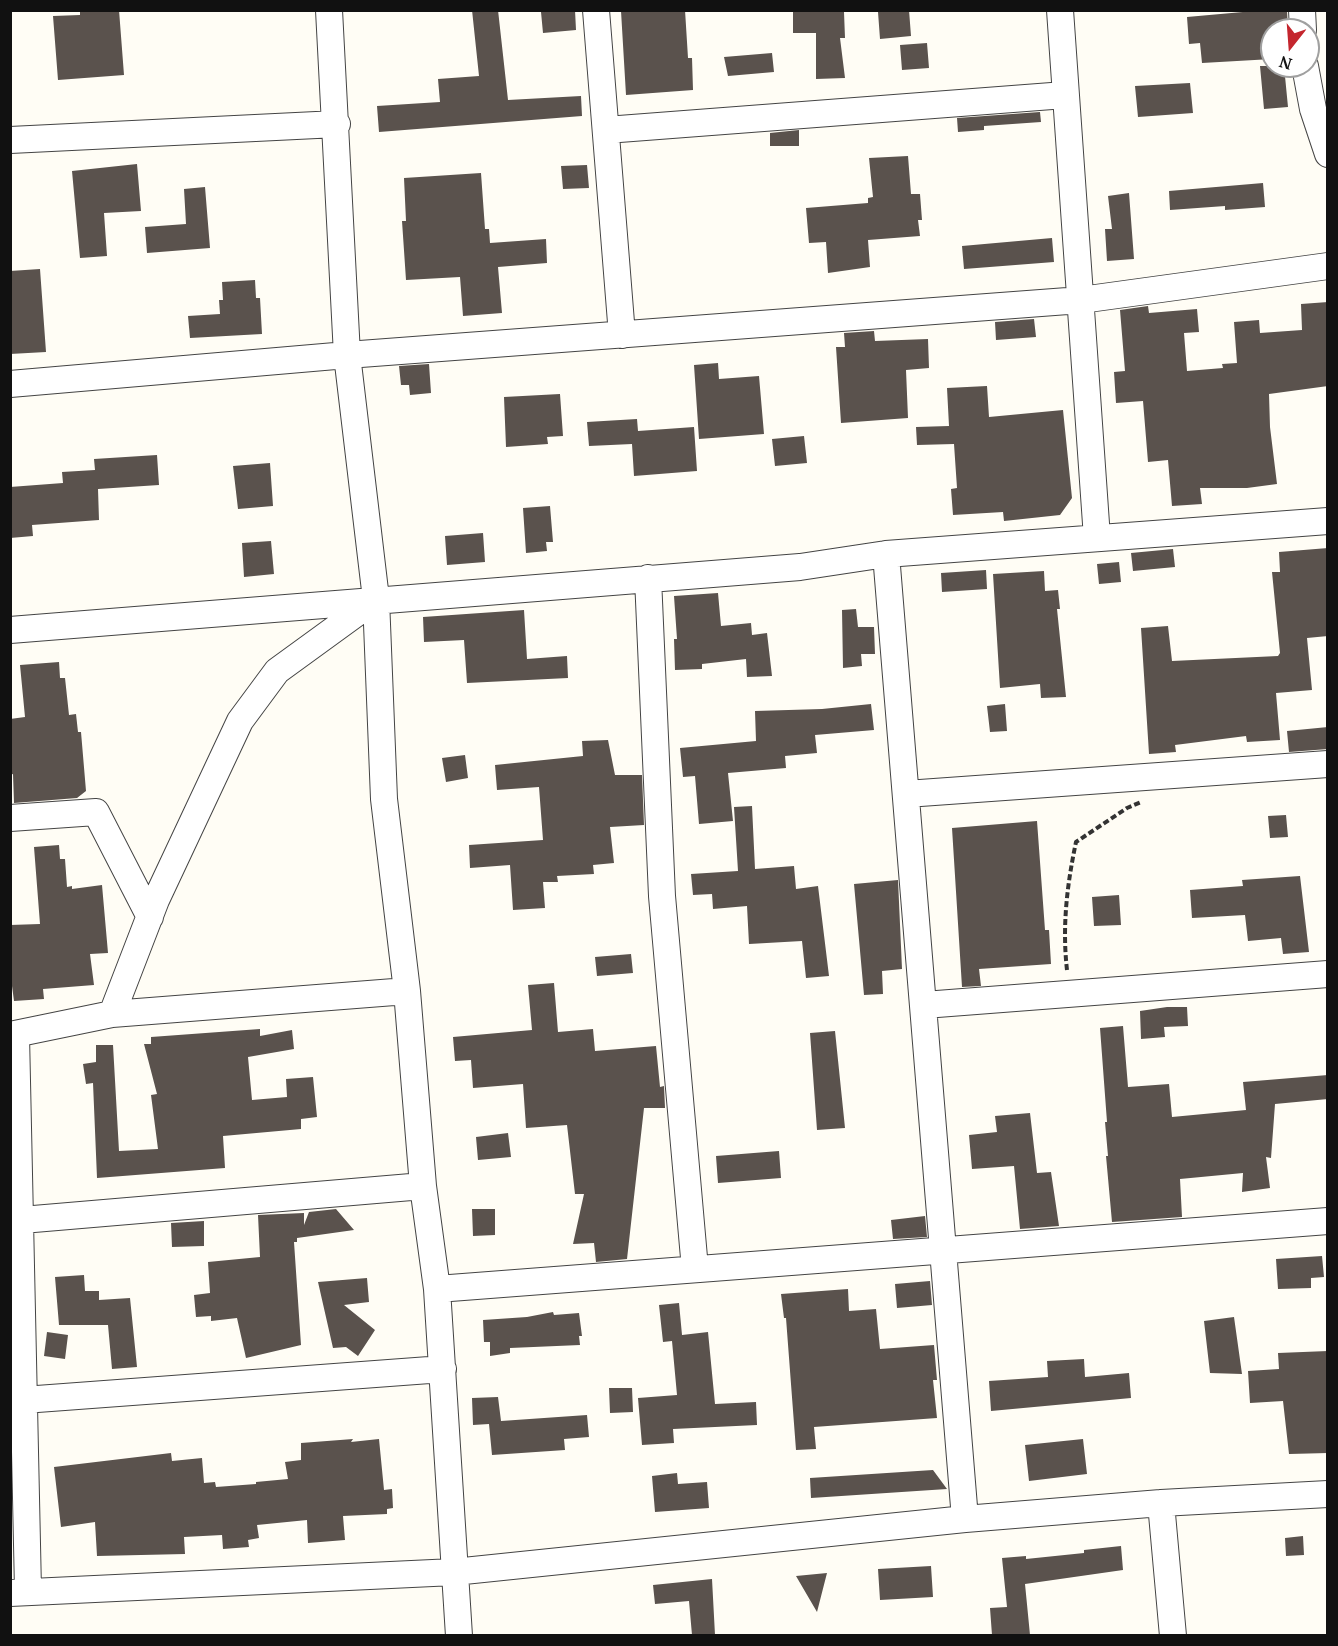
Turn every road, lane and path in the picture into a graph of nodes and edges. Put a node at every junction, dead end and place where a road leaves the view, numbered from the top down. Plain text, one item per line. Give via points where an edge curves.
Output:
1 (329, 10) edge
2 (596, 10) edge
3 (1060, 10) edge
4 (1307, 78) edge
5 (1065, 95) junction
6 (337, 124) junction
7 (606, 130) junction
8 (10, 140) edge
9 (1328, 154) edge
10 (1328, 266) edge
11 (1082, 300) junction
12 (622, 335) junction
13 (347, 355) junction
14 (10, 384) edge
15 (1328, 521) edge
16 (1097, 538) junction
17 (886, 555) junction
18 (648, 578) junction
19 (376, 599) junction
20 (10, 630) edge
21 (1328, 764) edge
22 (906, 794) junction
23 (1144, 801) dead end
24 (10, 818) edge
25 (150, 916) junction
26 (1328, 974) edge
27 (407, 991) junction
28 (1070, 993) junction
29 (924, 1005) junction
30 (112, 1014) junction
31 (13, 1035) edge
32 (423, 1186) junction
33 (15, 1220) edge
34 (1328, 1221) edge
35 (943, 1250) junction
36 (695, 1269) junction
37 (437, 1289) junction
38 (444, 1369) junction
39 (17, 1400) edge
40 (1328, 1494) edge
41 (1161, 1503) junction
42 (965, 1518) junction
43 (454, 1572) junction
44 (19, 1592) edge
45 (459, 1635) edge
46 (1173, 1635) edge

1 - 6 street
2 - 7 street
3 - 5 street
4 - 9 street
5 - 7 street
5 - 11 street
6 - 8 street
6 - 13 street
7 - 12 street
10 - 11 street
11 - 12 street
11 - 16 street
12 - 13 street
13 - 14 street
13 - 19 street
15 - 16 street
16 - 17 street
17 - 18 street via 800,567
17 - 22 street
18 - 19 street
18 - 36 street via 662,896
19 - 20 street
19 - 25 street via 277,671 240,721
19 - 27 street via 384,799
21 - 22 street
22 - 29 street
23 - 28 path via 1126,808 1076,842 1066,886 1065,948
24 - 25 street via 96,812
25 - 30 street
26 - 28 street
27 - 30 street
27 - 32 street
28 - 29 street
29 - 35 street
30 - 31 street
31 - 33 street
32 - 33 street
32 - 37 street
33 - 39 street
34 - 35 street
35 - 36 street
35 - 42 street
36 - 37 street
37 - 38 street
38 - 39 street
38 - 43 street
39 - 44 street
40 - 41 street
41 - 42 street
41 - 46 street
42 - 43 street
43 - 44 street
43 - 45 street

